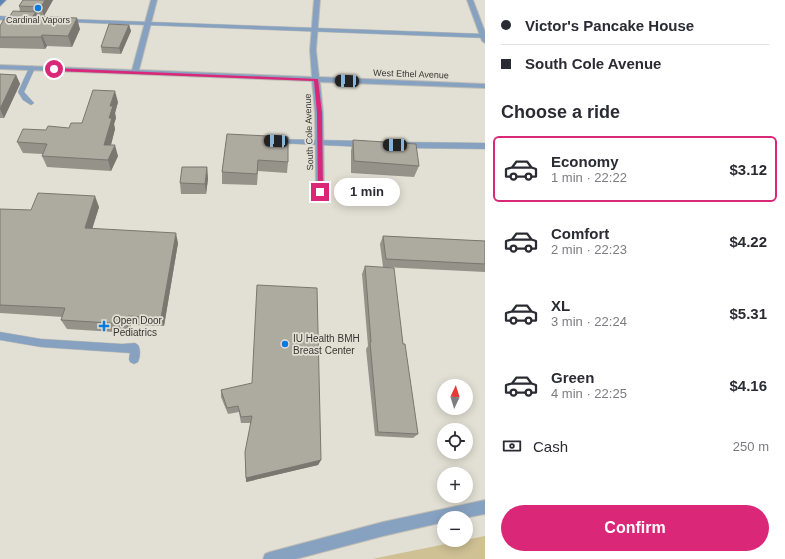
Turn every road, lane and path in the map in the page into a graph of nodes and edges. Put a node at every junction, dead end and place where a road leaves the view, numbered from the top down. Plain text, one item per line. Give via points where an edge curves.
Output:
1 (2, 0) edge
2 (154, 0) edge
3 (317, 0) edge
4 (470, 0) edge
5 (0, 4) edge
6 (0, 18) edge
7 (26, 19) edge
8 (59, 20) edge
9 (148, 24) junction
10 (315, 30) junction
11 (484, 37) edge
12 (0, 67) edge
13 (32, 68) junction
14 (135, 72) junction
15 (317, 80) junction
16 (485, 86) edge
17 (31, 103) dead end
18 (264, 141) edge
19 (320, 143) junction
20 (375, 144) edge
21 (398, 145) edge
22 (485, 146) edge
23 (320, 192) dead end
24 (0, 336) edge
25 (134, 359) dead end
26 (485, 507) edge
27 (270, 559) edge

1 - 5 main road
2 - 9 street
3 - 10 street, South Cole Avenue
4 - 11 street
6 - 7 lane
8 - 9 lane
9 - 10 lane
9 - 14 street
10 - 11 lane
10 - 15 street, South Cole Avenue via 313,50
12 - 13 street, West Ethel Avenue
13 - 14 street, West Ethel Avenue
13 - 17 lane via 21,92
14 - 15 street, West Ethel Avenue
15 - 16 street, West Ethel Avenue
15 - 19 street, South Cole Avenue
18 - 19 lane
19 - 20 lane
19 - 23 street, South Cole Avenue
21 - 22 lane
24 - 25 lane via 103,348 135,348
26 - 27 street via 383,529

